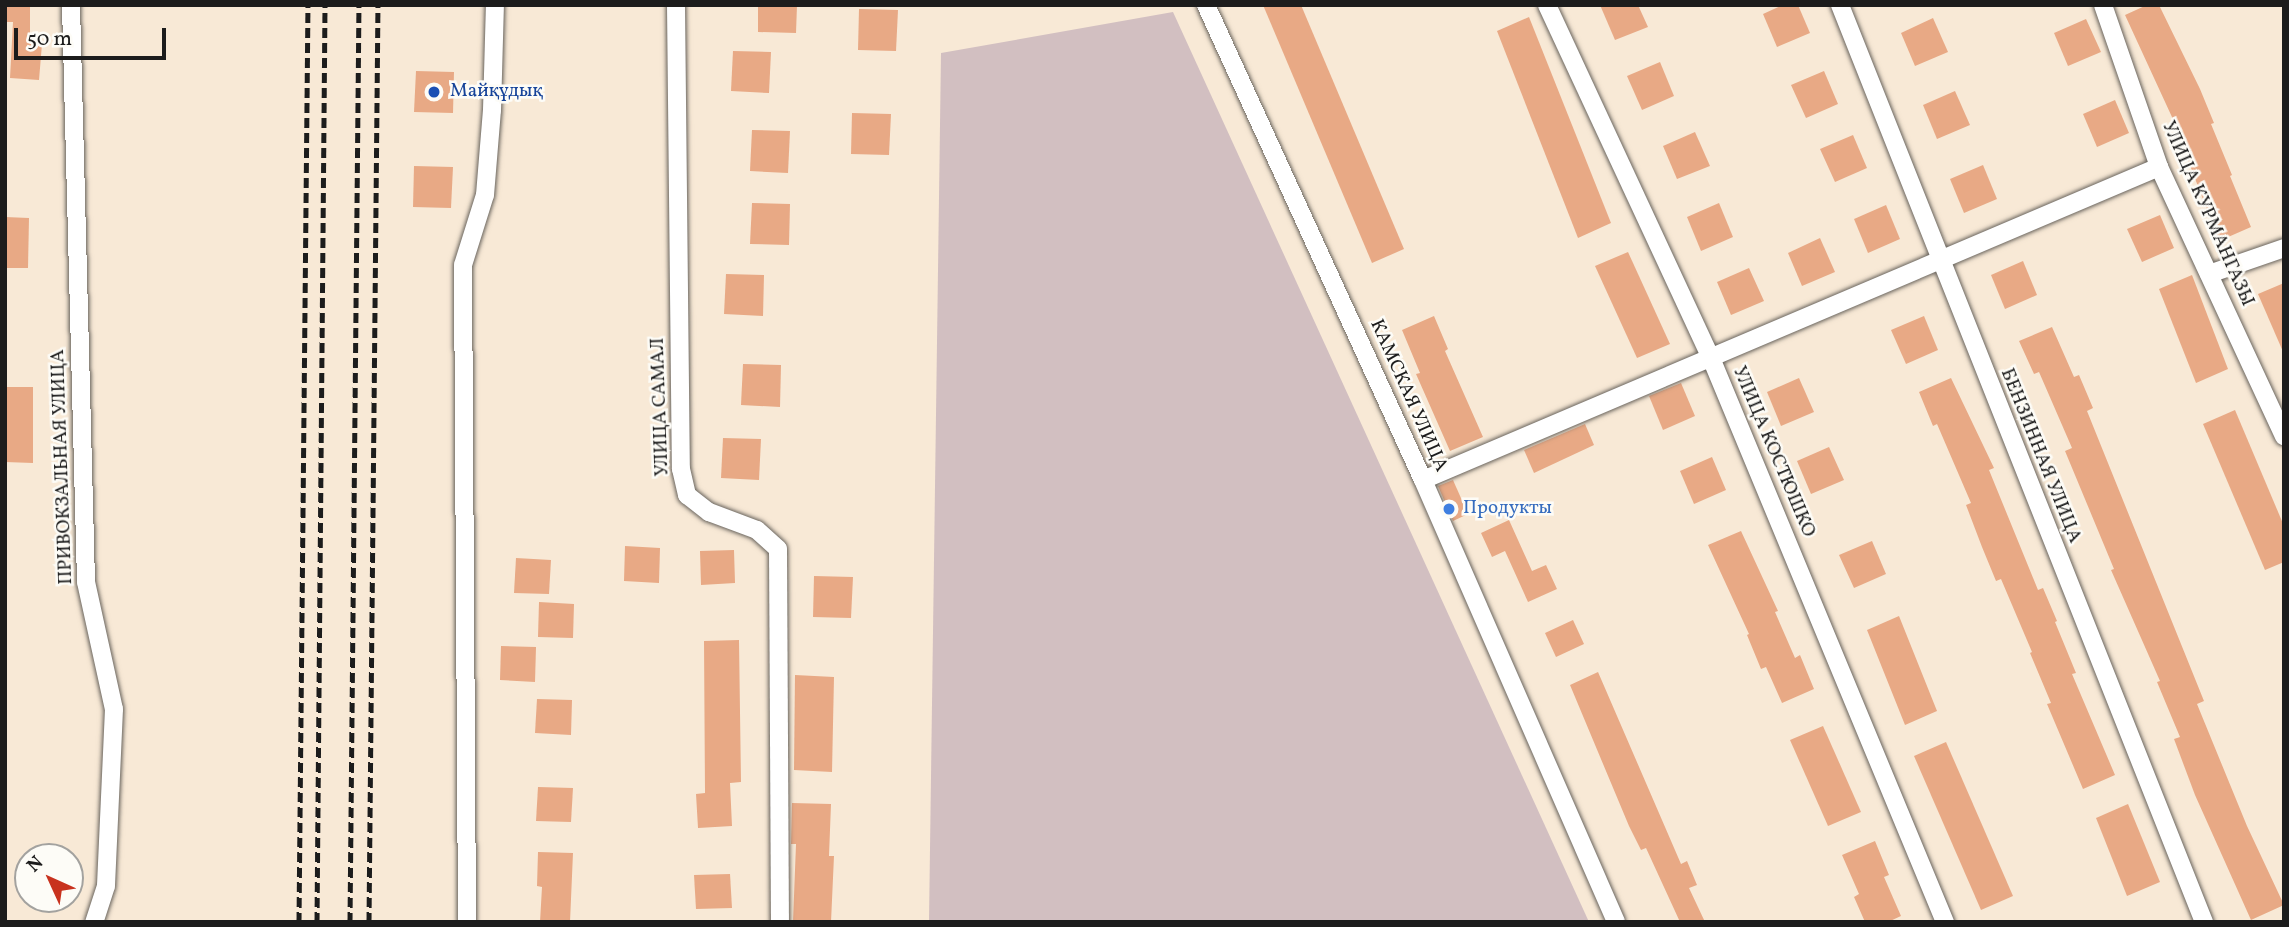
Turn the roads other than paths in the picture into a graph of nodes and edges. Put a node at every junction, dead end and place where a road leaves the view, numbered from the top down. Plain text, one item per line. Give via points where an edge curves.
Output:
1 (71, 5) edge
2 (495, 5) edge
3 (676, 5) edge
4 (1206, 5) edge
5 (1547, 5) edge
6 (1840, 5) edge
7 (2103, 5) edge
8 (2159, 167) junction
9 (2284, 248) edge
10 (1938, 259) junction
11 (2209, 274) junction
12 (1711, 358) junction
13 (2284, 436) edge
14 (1423, 480) junction
15 (94, 922) edge
16 (467, 922) edge
17 (780, 922) edge
18 (1616, 922) edge
19 (1945, 922) edge
20 (2204, 922) edge

1 - 15 street, ПРИВОКЗАЛЬНАЯ УЛИЦА via 86,582 114,709 106,886
2 - 16 street via 485,195 463,265
3 - 17 street, УЛИЦА САМАЛ via 681,469 687,495 709,512 757,530 778,549
4 - 14 street, КАМСКАЯ УЛИЦА
5 - 12 street, УЛИЦА КОСТЮШКО
6 - 10 street, БЕНЗИННАЯ УЛИЦА
7 - 8 street, УЛИЦА КУРМАНГАЗЫ
8 - 10 street
8 - 11 street, УЛИЦА КУРМАНГАЗЫ
9 - 11 street
10 - 12 street
10 - 20 street, БЕНЗИННАЯ УЛИЦА
11 - 13 street, УЛИЦА КУРМАНГАЗЫ
12 - 14 street
12 - 19 street, УЛИЦА КОСТЮШКО
14 - 18 street, КАМСКАЯ УЛИЦА

